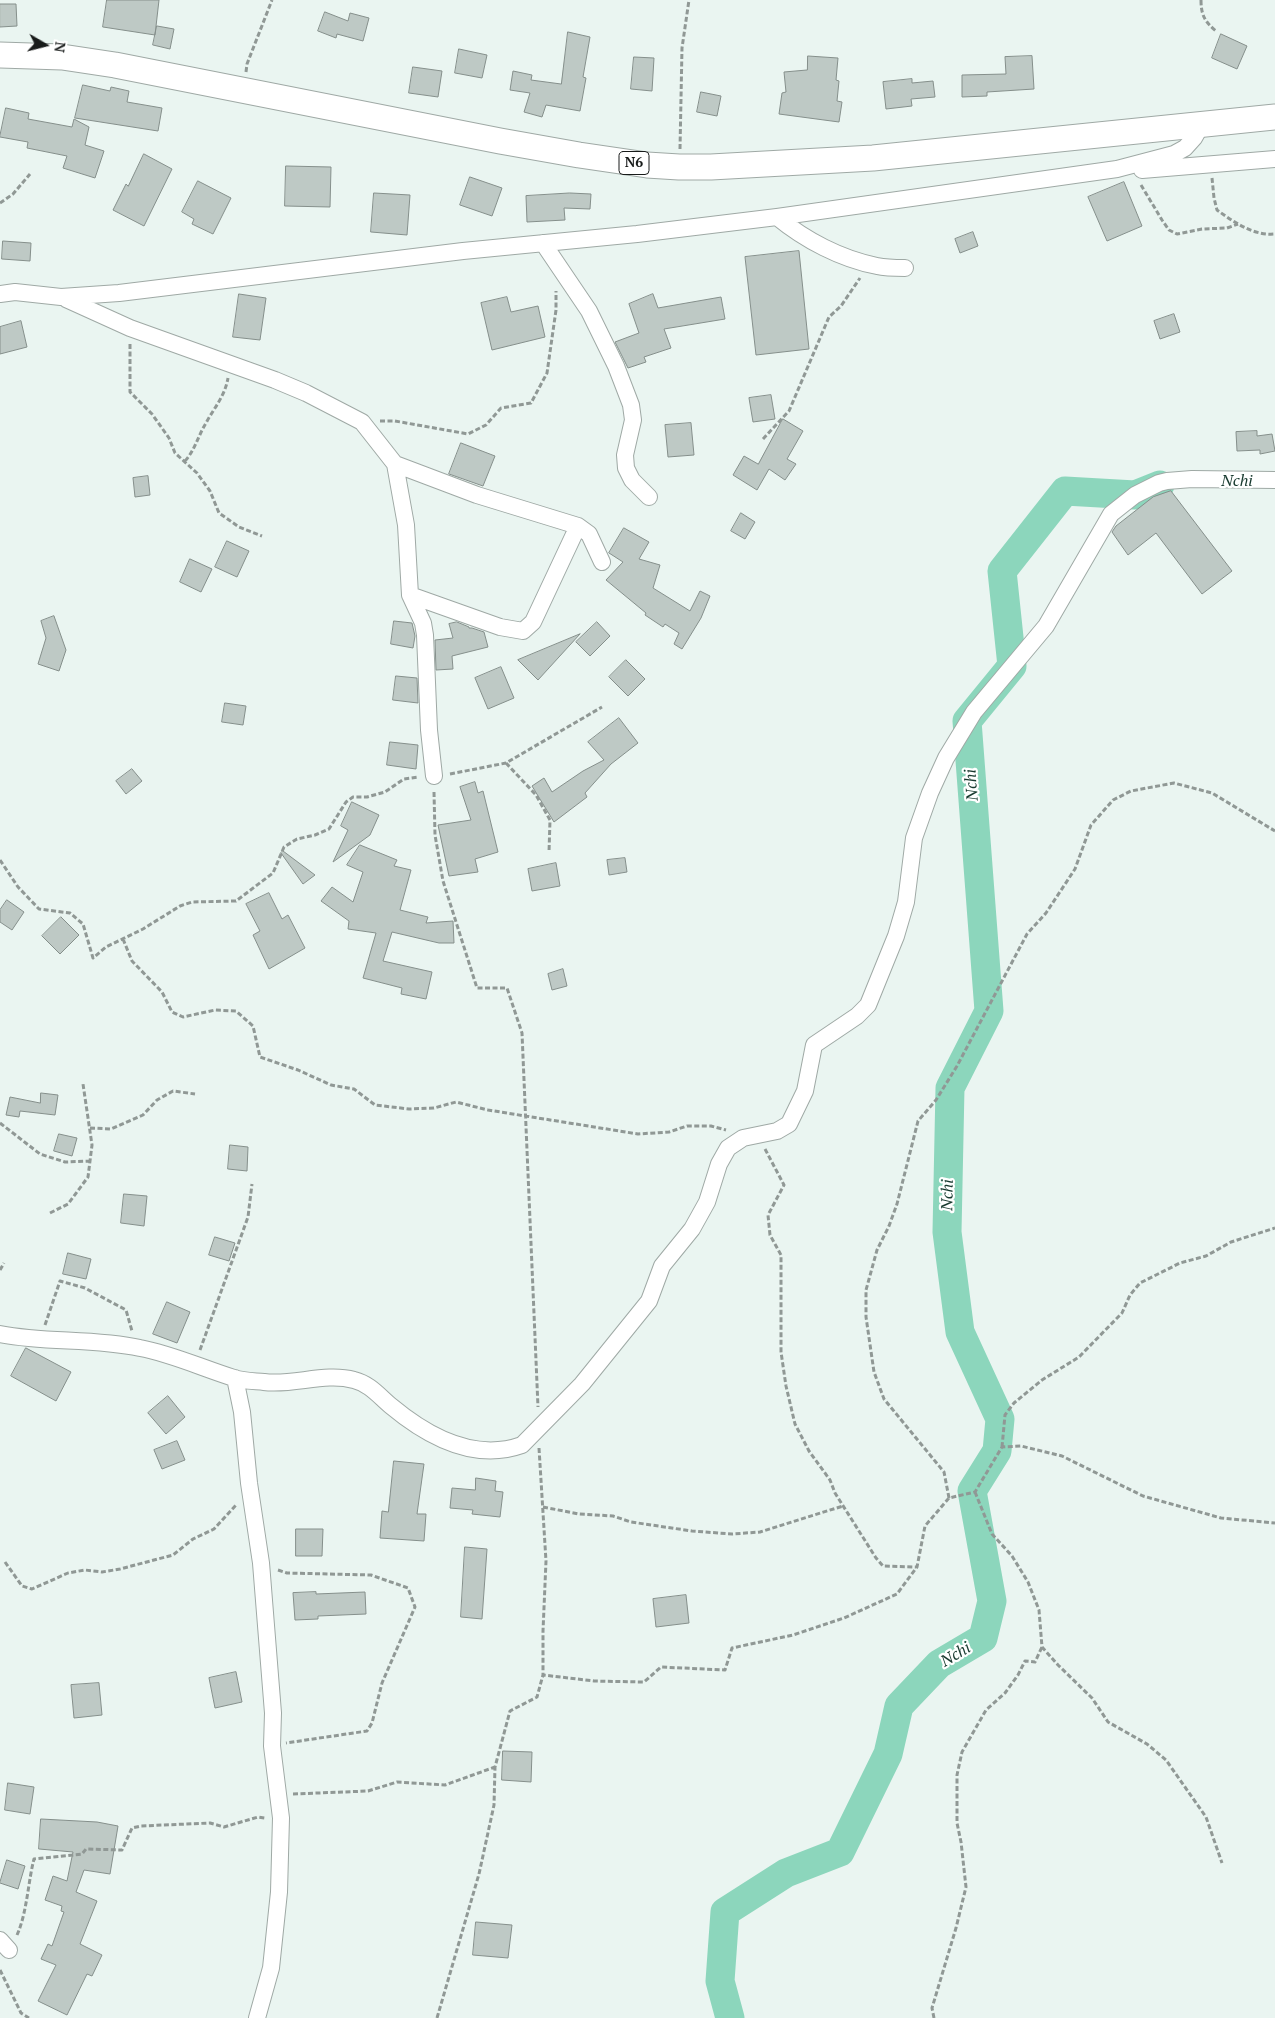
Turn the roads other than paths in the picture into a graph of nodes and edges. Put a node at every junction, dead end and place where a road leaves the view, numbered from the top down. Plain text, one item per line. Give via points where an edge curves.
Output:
1 (0, 55) edge
2 (1275, 117) edge
3 (1202, 124) junction
4 (1275, 159) edge
5 (1117, 169) junction
6 (777, 217) junction
7 (543, 243) junction
8 (904, 268) dead end
9 (0, 294) edge
10 (61, 297) junction
11 (395, 464) junction
12 (1275, 480) edge
13 (649, 497) dead end
14 (578, 526) junction
15 (602, 562) dead end
16 (410, 595) junction
17 (434, 776) road end
18 (0, 1334) edge
19 (235, 1378) junction
20 (257, 2018) edge

1 - 3 highway, N6 via 62,58 579,155 679,167 873,158
2 - 3 highway, N6
3 - 5 street via 1185,148 1174,154
4 - 5 street
5 - 6 street
6 - 7 street
6 - 8 street via 815,243 838,254 878,266
7 - 10 street via 119,294
7 - 13 street via 589,311 616,366 631,405 633,420 625,455 626,468 632,480
9 - 10 street via 15,292
10 - 11 street via 130,328 306,393 362,422
11 - 14 street via 477,495
11 - 16 street via 406,525
12 - 19 street via 1167,481 1135,495 1112,514 1046,626 974,712 946,758 914,838 906,902 868,1005 814,1045 805,1091 789,1124 777,1131 733,1144 724,1154 707,1202 692,1229 662,1266 649,1301 582,1384 522,1445 512,1449 476,1450 456,1446 404,1416 373,1388 356,1380 341,1377 273,1383
14 - 15 street via 589,534
14 - 16 street via 533,622 523,632
16 - 17 street via 425,635
18 - 19 street via 139,1347
19 - 20 street via 261,1563 273,1713 272,1746 281,1818 279,1892 271,1968

